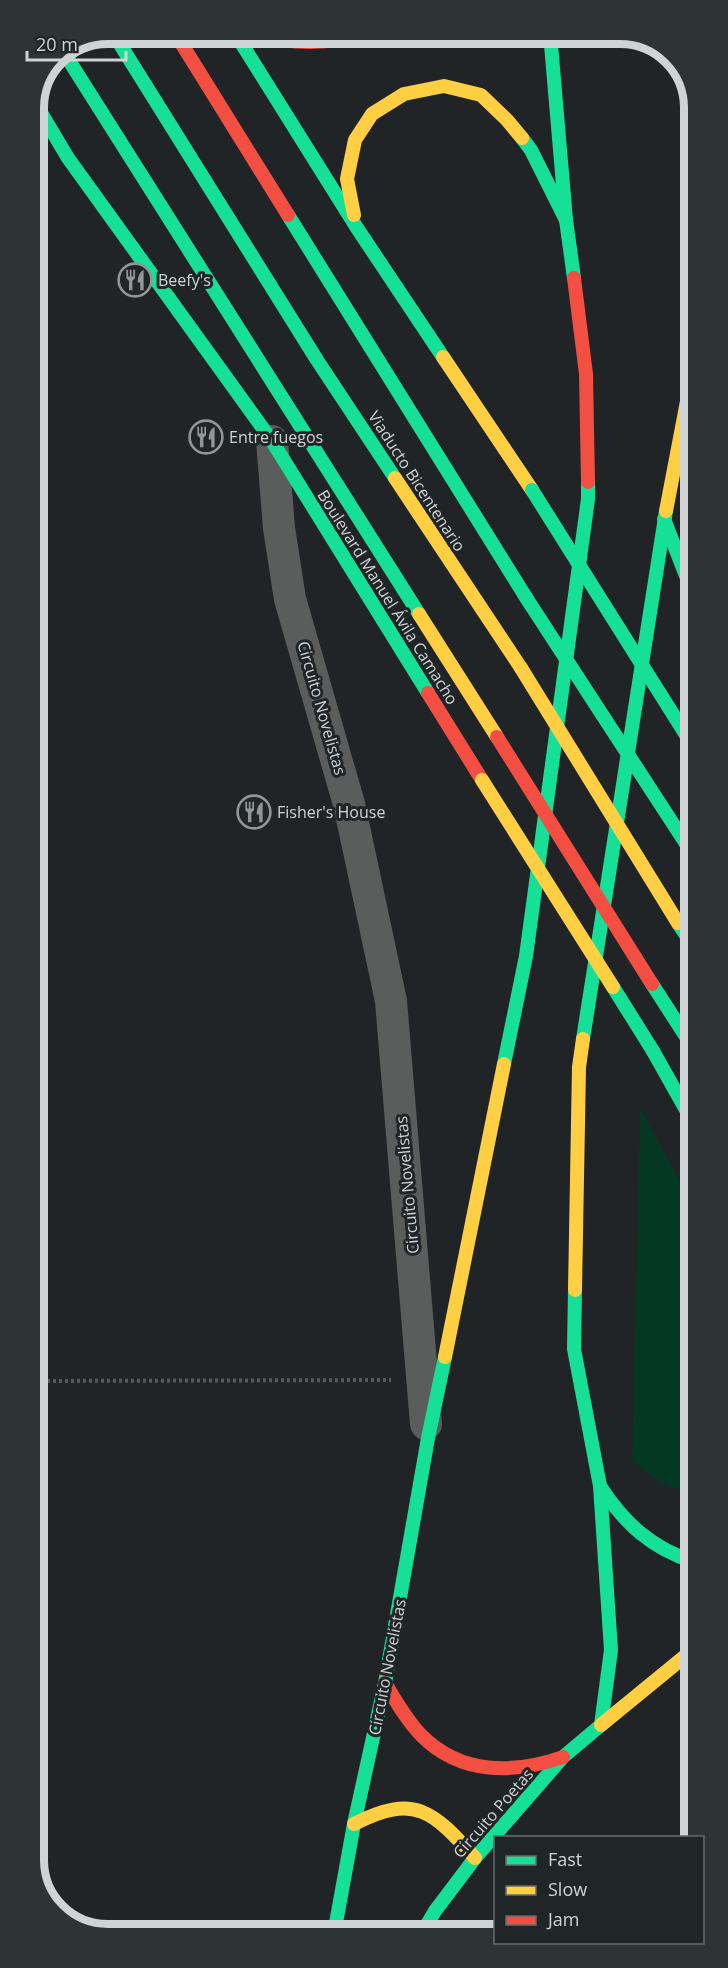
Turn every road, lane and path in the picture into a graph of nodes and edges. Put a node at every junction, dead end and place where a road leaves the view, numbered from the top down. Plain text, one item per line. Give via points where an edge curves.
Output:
1 (120, 44) edge
2 (182, 44) edge
3 (242, 44) edge
4 (295, 44) edge
5 (314, 44) edge
6 (551, 44) edge
7 (67, 58) edge
8 (44, 118) edge
9 (44, 143) edge
10 (68, 158) junction
11 (566, 220) junction
12 (357, 228) junction
13 (684, 416) edge
14 (272, 441) junction
15 (664, 519) junction
16 (684, 571) edge
17 (684, 732) edge
18 (684, 842) edge
19 (684, 932) edge
20 (684, 1034) edge
21 (684, 1107) edge
22 (423, 1380) junction
23 (44, 1381) edge
24 (428, 1438) junction
25 (600, 1486) junction
26 (684, 1558) edge
27 (684, 1657) edge
28 (385, 1683) junction
29 (602, 1725) junction
30 (563, 1757) junction
31 (354, 1824) junction
32 (494, 1836) edge
33 (494, 1836) edge
34 (475, 1858) junction
35 (336, 1924) edge
36 (427, 1924) edge

1 - 19 main road, Viaducto Bicentenario, bridge via 317,360 521,668
2 - 18 main road, bridge via 527,599
3 - 12 main road
4 - 5 main road
6 - 11 main road
7 - 20 main road, Boulevard Manuel Ávila Camacho, bridge
8 - 10 main road, Boulevard Manuel Ávila Camacho
9 - 10 street
10 - 14 main road, Boulevard Manuel Ávila Camacho
11 - 12 main road via 531,150 507,120 481,95 444,86 404,94 372,114 355,140 347,179
11 - 24 main road via 586,374 588,499 526,956
12 - 17 main road, bridge via 532,490
13 - 15 main road
14 - 21 main road, Boulevard Manuel Ávila Camacho, bridge
14 - 22 street, Circuito Novelistas via 290,599 349,804 391,1001
15 - 16 main road
15 - 25 main road via 579,1067 574,1349
22 - 23 path
22 - 24 street, Circuito Novelistas
24 - 28 main road, Circuito Novelistas
25 - 26 main road via 629,1526 648,1542
25 - 29 main road via 611,1650
27 - 29 main road, Circuito Poetas
28 - 30 main road via 423,1737 462,1761 504,1770 524,1769
28 - 31 main road, Circuito Novelistas
29 - 30 main road, Circuito Poetas
30 - 33 main road, Circuito Poetas
31 - 34 main road via 396,1807 425,1811 444,1824
31 - 35 main road, Circuito Novelistas
32 - 34 main road, Circuito Poetas
34 - 36 main road, Circuito Poetas

